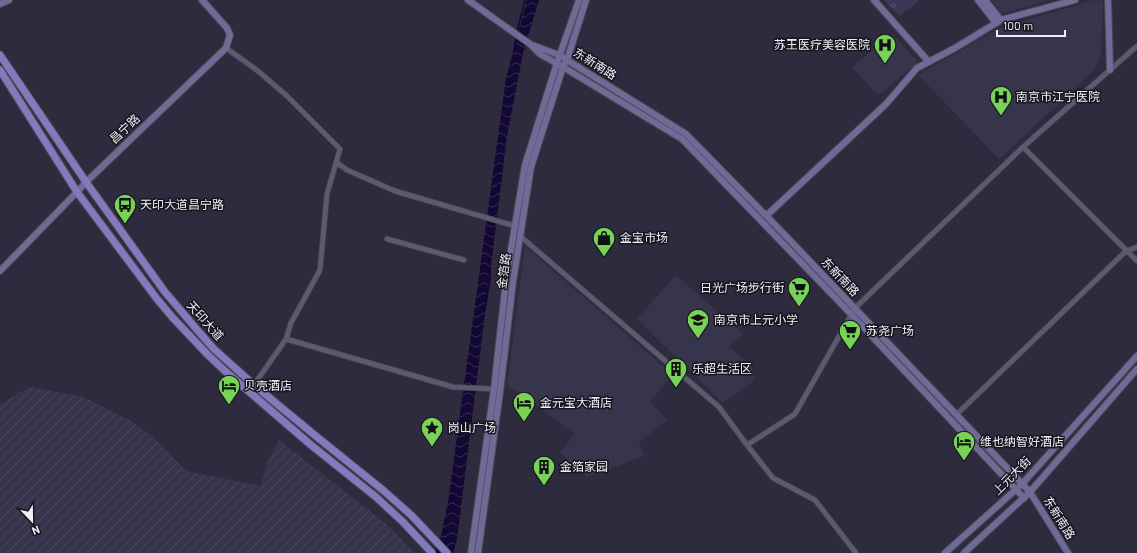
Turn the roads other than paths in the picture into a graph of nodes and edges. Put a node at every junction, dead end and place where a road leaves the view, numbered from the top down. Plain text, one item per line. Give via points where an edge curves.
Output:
1 (9, 0) edge
2 (202, 0) edge
3 (468, 0) edge
4 (579, 0) edge
5 (586, 0) edge
6 (874, 0) edge
7 (978, 0) edge
8 (985, 0) edge
9 (1076, 0) edge
10 (1108, 0) edge
11 (0, 4) edge
12 (998, 22) junction
13 (530, 44) junction
14 (1137, 46) edge
15 (226, 48) junction
16 (0, 55) edge
17 (560, 55) junction
18 (567, 60) junction
19 (929, 62) junction
20 (557, 63) junction
21 (563, 67) junction
22 (0, 70) edge
23 (1110, 70) junction
24 (1023, 147) junction
25 (336, 162) junction
26 (86, 182) junction
27 (77, 192) junction
28 (766, 216) junction
29 (515, 226) junction
30 (520, 236) junction
31 (387, 239) dead end
32 (1137, 246) edge
33 (1126, 251) junction
34 (464, 260) dead end
35 (1137, 261) edge
36 (0, 271) edge
37 (855, 308) junction
38 (851, 314) junction
39 (286, 339) junction
40 (1137, 356) edge
41 (1137, 369) edge
42 (254, 385) junction
43 (494, 390) junction
44 (957, 414) junction
45 (747, 445) junction
46 (1022, 484) junction
47 (1016, 489) junction
48 (1030, 492) junction
49 (1024, 498) junction
50 (430, 551) edge
51 (447, 553) edge
52 (471, 553) edge
53 (478, 553) edge
54 (856, 553) edge
55 (945, 553) edge
56 (964, 553) edge
57 (1068, 553) edge

1 - 11 main road
2 - 15 main road via 227,28 230,35
3 - 13 main road
4 - 17 main road, 金箔路
5 - 18 main road, 金箔路
6 - 19 main road
7 - 12 main road
8 - 12 main road
9 - 12 main road
10 - 23 main road
12 - 19 main road
13 - 17 main road, 东新南路
13 - 20 main road, 东新南路 via 540,54
14 - 23 street
15 - 25 street via 287,96 340,149
15 - 26 main road, 昌宁路
16 - 26 main road, 天印大道
17 - 18 main road, 东新南路
17 - 20 main road, 金箔路
18 - 21 main road, 金箔路
18 - 28 main road, 东新南路 via 686,134
19 - 28 main road via 917,68 886,104
20 - 21 main road, 东新南路
20 - 29 main road, 金箔路 via 525,165
21 - 30 main road, 金箔路 via 531,167
21 - 38 main road, 东新南路 via 682,139
22 - 27 main road, 天印大道
23 - 24 street
24 - 33 street
24 - 37 street
25 - 29 street via 347,170 395,191
25 - 39 street via 327,194 320,270 291,323
26 - 27 main road, 昌宁路
26 - 42 main road, 天印大道 via 181,312 214,349
27 - 36 main road, 昌宁路
27 - 50 main road, 天印大道 via 157,299 208,355 310,445 376,497
28 - 37 main road, 东新南路
29 - 43 main road, 金箔路 via 506,280
30 - 45 street via 719,406
30 - 53 main road, 金箔路
31 - 34 street
32 - 33 street
33 - 35 street
33 - 44 street
37 - 38 street
37 - 44 main road, 东新南路
38 - 45 street via 794,414
38 - 47 main road, 东新南路
39 - 42 street
39 - 43 street via 453,387
40 - 46 main road, 上元大街
41 - 48 main road, 上元大街
42 - 51 main road, 天印大道 via 384,490
43 - 52 main road, 金箔路
44 - 46 main road, 东新南路
45 - 54 street via 773,478 815,500
46 - 47 main road, 上元大街
46 - 48 main road, 东新南路
47 - 49 main road, 东新南路
47 - 55 main road, 上元大街
48 - 49 main road, 上元大街
48 - 57 main road, 东新南路
49 - 56 main road, 上元大街

